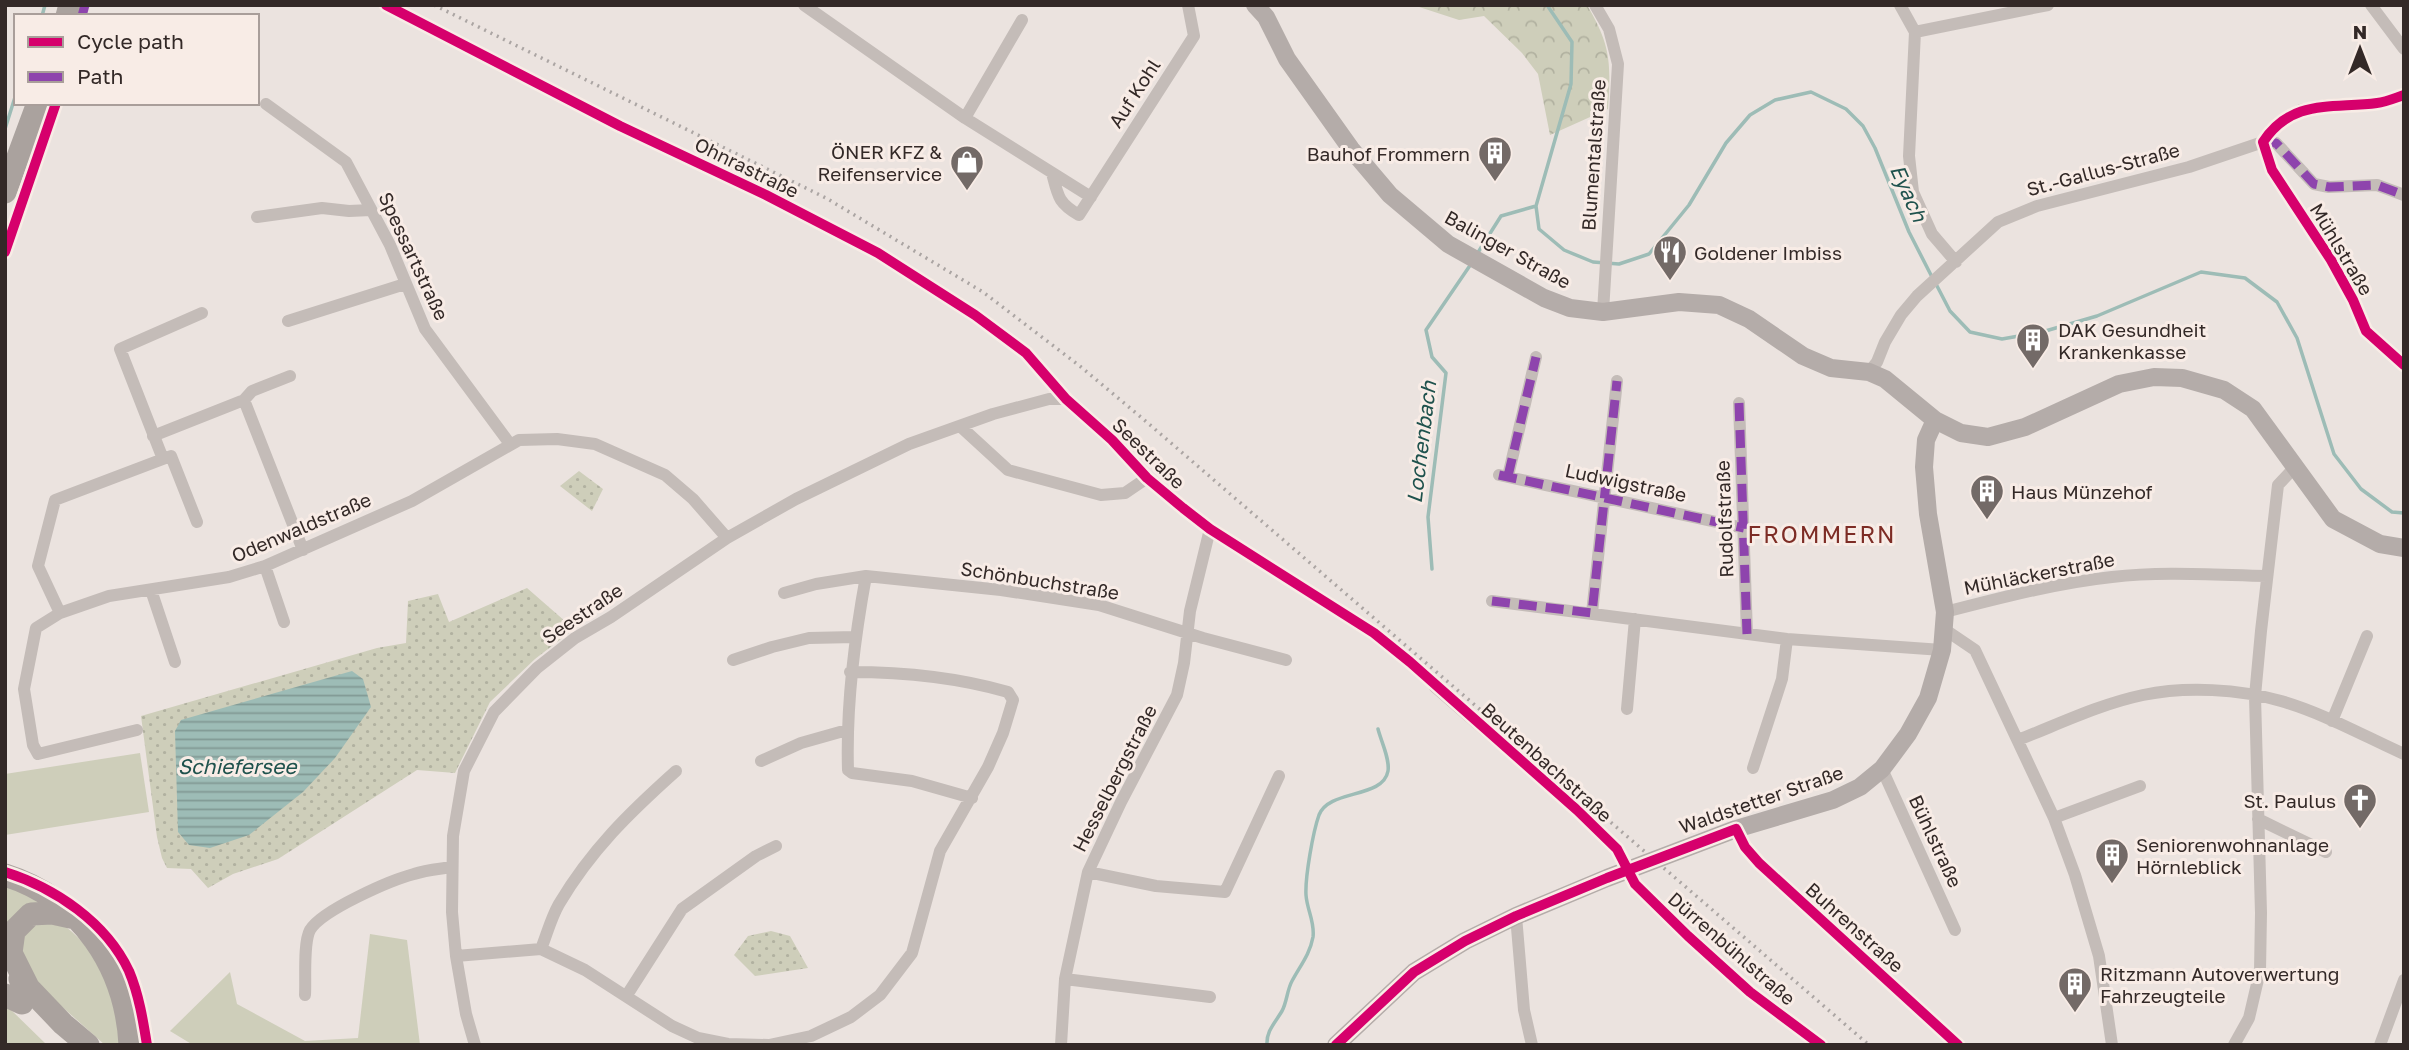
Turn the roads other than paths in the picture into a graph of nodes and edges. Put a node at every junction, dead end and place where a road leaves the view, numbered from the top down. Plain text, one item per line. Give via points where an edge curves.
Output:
1 (386, 5) edge
2 (804, 5) edge
3 (1188, 5) edge
4 (1255, 5) edge
5 (1595, 5) edge
6 (1900, 5) edge
7 (2048, 5) edge
8 (2371, 5) edge
9 (1022, 20) dead end
10 (1915, 32) junction
11 (2404, 48) edge
12 (2404, 95) edge
13 (266, 104) dead end
14 (37, 105) edge
15 (965, 118) junction
16 (2263, 142) junction
17 (1052, 173) junction
18 (5, 192) edge
19 (2404, 195) edge
20 (1091, 197) junction
21 (371, 210) junction
22 (257, 217) dead end
23 (1953, 265) junction
24 (405, 284) junction
25 (1603, 306) junction
26 (202, 313) dead end
27 (288, 321) dead end
28 (1536, 357) dead end
29 (2404, 365) edge
30 (1869, 372) junction
31 (290, 376) dead end
32 (1617, 381) dead end
33 (1066, 399) junction
34 (244, 400) junction
35 (1739, 403) dead end
36 (1935, 421) junction
37 (960, 426) junction
38 (153, 436) junction
39 (510, 444) junction
40 (163, 459) junction
41 (2295, 467) junction
42 (1147, 478) junction
43 (1603, 497) junction
44 (197, 522) dead end
45 (1744, 528) junction
46 (1210, 529) junction
47 (727, 538) junction
48 (2404, 548) edge
49 (303, 550) junction
50 (265, 566) junction
51 (866, 576) junction
52 (2267, 576) junction
53 (151, 590) junction
54 (784, 593) dead end
55 (1492, 601) dead end
56 (60, 612) junction
57 (1592, 613) junction
58 (1635, 619) junction
59 (1944, 620) junction
60 (284, 622) dead end
61 (1188, 632) junction
62 (1374, 633) dead end
63 (1747, 634) junction
64 (2367, 636) dead end
65 (855, 637) junction
66 (1787, 639) junction
67 (1942, 650) junction
68 (733, 660) dead end
69 (1286, 660) dead end
70 (175, 662) dead end
71 (850, 672) junction
72 (1435, 687) dead end
73 (2255, 696) junction
74 (1627, 709) dead end
75 (2332, 721) junction
76 (137, 730) dead end
77 (847, 730) junction
78 (2018, 740) junction
79 (2404, 754) edge
80 (761, 761) dead end
81 (1753, 768) dead end
82 (1882, 769) junction
83 (676, 771) dead end
84 (1279, 776) dead end
85 (2140, 786) dead end
86 (972, 798) junction
87 (2054, 818) junction
88 (2258, 819) junction
89 (1736, 829) junction
90 (776, 846) dead end
91 (2326, 852) dead end
92 (452, 867) junction
93 (1628, 870) junction
94 (1088, 872) junction
95 (5, 874) edge
96 (1516, 916) junction
97 (79, 919) junction
98 (1955, 930) dead end
99 (541, 949) junction
100 (456, 956) junction
101 (5, 962) edge
102 (1065, 979) junction
103 (2404, 980) edge
104 (5, 984) edge
105 (305, 995) dead end
106 (627, 995) junction
107 (19, 996) edge
108 (1210, 997) dead end
109 (64, 1045) edge
110 (88, 1045) edge
111 (130, 1045) edge
112 (475, 1045) edge
113 (1061, 1045) edge
114 (1336, 1045) edge
115 (1532, 1045) edge
116 (1821, 1045) edge
117 (1958, 1045) edge
118 (2112, 1045) edge
119 (2234, 1045) edge
120 (2380, 1045) edge

1 - 33 street, Ohnrastraße via 878,253 1026,354
2 - 15 street
3 - 20 street, Auf Kohl via 1194,36
4 - 25 main road, Balinger Straße via 1351,149 1430,230 1544,298 1570,308
5 - 25 street, Blumentalstraße via 1609,29 1618,64
6 - 10 street
7 - 10 street
8 - 11 street
9 - 15 street
10 - 23 street via 1909,156 1913,192
12 - 16 street, St.-Gallus-Straße via 2379,103 2301,110 2271,130
13 - 21 street, Spessartstraße via 346,162
14 - 18 highway
15 - 17 street
16 - 19 street via 2276,143 2314,184 2377,185
16 - 23 street, St.-Gallus-Straße via 2024,211 1998,222
16 - 29 street, Mühlstraße via 2277,179 2331,260 2366,331
17 - 20 street
17 - 20 street via 1058,198 1066,207 1079,215
21 - 22 street via 322,208
21 - 24 street, Spessartstraße
23 - 30 street, St.-Gallus-Straße via 1901,314
24 - 27 street
24 - 39 street, Spessartstraße via 425,330
25 - 30 main road, Balinger Straße via 1719,305 1749,318 1803,356 1831,368
26 - 38 street via 120,349
28 - 43 street, Ludwigstraße via 1504,475
30 - 36 main road, Balinger Straße via 1893,384
31 - 34 street via 252,391
32 - 43 street
33 - 37 street, Seestraße via 1049,399
33 - 42 street, Seestraße
34 - 38 street
34 - 49 street
35 - 45 street, Rudolfstraße
36 - 41 main road, Balinger Straße via 1961,433 1988,437 2025,427 2119,384 2154,377 2182,378 2224,390 2253,409
36 - 59 main road, Waldstetter Straße via 1926,440 1924,467
37 - 42 street via 1008,470 1101,495 1125,493
37 - 47 street, Seestraße via 835,479
38 - 40 street
39 - 47 street, Odenwaldstraße via 557,439 615,452 665,475
39 - 49 street, Odenwaldstraße via 412,501
40 - 44 street via 171,456
40 - 56 street via 55,500 37,566
41 - 48 main road, Balinger Straße via 2333,519 2380,544
41 - 52 street via 2278,485
42 - 46 street, Seestraße
43 - 45 street, Ludwigstraße
43 - 57 street
45 - 63 street, Rudolfstraße
46 - 61 street, Hesselbergstraße
46 - 62 street
47 - 92 street, Seestraße via 575,638 494,712 464,771
49 - 50 street, Odenwaldstraße
50 - 53 street, Odenwaldstraße
50 - 60 street
51 - 54 street, Schönbuchstraße
51 - 61 street, Schönbuchstraße via 1099,605
51 - 65 street
52 - 59 street, Mühläckerstraße via 2115,576 2066,584
52 - 73 street
53 - 56 street, Odenwaldstraße via 108,596
53 - 70 street
55 - 57 street
56 - 76 street, Odenwaldstraße via 36,628 27,667 25,708 38,754
57 - 58 street
58 - 63 street
58 - 74 street
59 - 67 main road, Waldstetter Straße
59 - 78 street via 1975,650
61 - 69 street, Schönbuchstraße
61 - 94 street, Hesselbergstraße via 1177,695
63 - 66 street
64 - 75 street
65 - 68 street via 809,638
65 - 71 street
66 - 67 street
66 - 81 street via 1782,679
67 - 82 main road, Waldstetter Straße via 1928,698
71 - 77 street
71 - 86 street via 942,677 1008,692 1013,700 1003,733
72 - 93 street, Beutenbachstraße via 1577,810 1617,849
73 - 75 street via 2282,701
73 - 78 street via 2171,690 2143,695
73 - 88 street
75 - 79 street
77 - 80 street
77 - 86 street via 848,770 852,774 912,781
78 - 87 street
82 - 89 main road, Waldstetter Straße via 1833,800
82 - 98 street, Bühlstraße
83 - 99 street via 625,817 588,860 558,906
84 - 94 street via 1225,892 1156,886
85 - 87 street
86 - 106 street via 940,851 912,953 880,995 851,1017 811,1036 769,1045 728,1044 672,1026
87 - 118 street via 2099,956
88 - 91 street
88 - 119 street via 2260,971 2249,1018
89 - 93 main road, Waldstetter Straße
89 - 117 street, Buhrenstraße via 1759,863
90 - 106 street via 682,909
92 - 100 street, Seestraße
92 - 105 street via 414,874 343,904 310,929
93 - 96 main road, Waldstetter Straße
93 - 116 street, Dürrenbühlstraße via 1635,884 1688,936 1750,992
94 - 102 street, Hesselbergstraße
95 - 97 highway via 54,898
96 - 114 main road, Waldstetter Straße via 1414,972
96 - 115 street via 1524,1010
97 - 107 highway via 31,914 14,931 11,953
97 - 111 highway via 119,984
99 - 100 street
99 - 106 street
100 - 112 street, Seestraße
101 - 107 highway
102 - 108 street
102 - 113 street, Hesselbergstraße
103 - 120 street
104 - 107 highway
107 - 109 highway
107 - 110 highway

